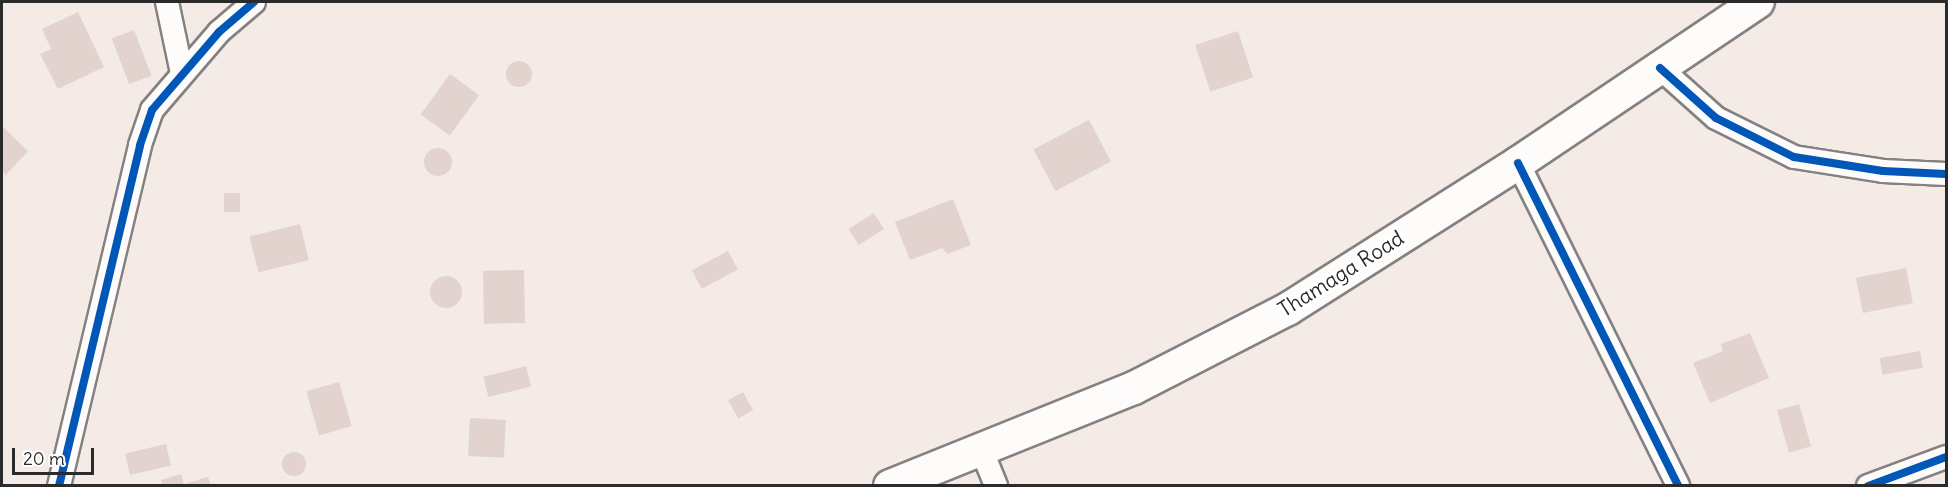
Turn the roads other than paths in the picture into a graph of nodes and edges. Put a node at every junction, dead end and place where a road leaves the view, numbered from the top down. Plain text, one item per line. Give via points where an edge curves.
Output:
1 (167, 2) edge
2 (254, 2) edge
3 (1758, 2) edge
4 (1660, 68) junction
5 (182, 73) junction
6 (1518, 163) junction
7 (1947, 174) edge
8 (982, 452) junction
9 (1947, 457) edge
10 (54, 484) edge
11 (890, 486) edge
12 (996, 486) edge
13 (1678, 486) edge
14 (1868, 486) edge

1 - 5 street
2 - 5 street via 219,32
3 - 4 main road, Thamaga Road
4 - 6 main road, Thamaga Road
4 - 7 street via 1716,118 1794,157 1883,171
5 - 10 street via 152,110 140,145
6 - 8 main road, Thamaga Road via 1288,309 1134,388
6 - 13 street
8 - 11 main road, Thamaga Road
8 - 12 street
9 - 14 street

